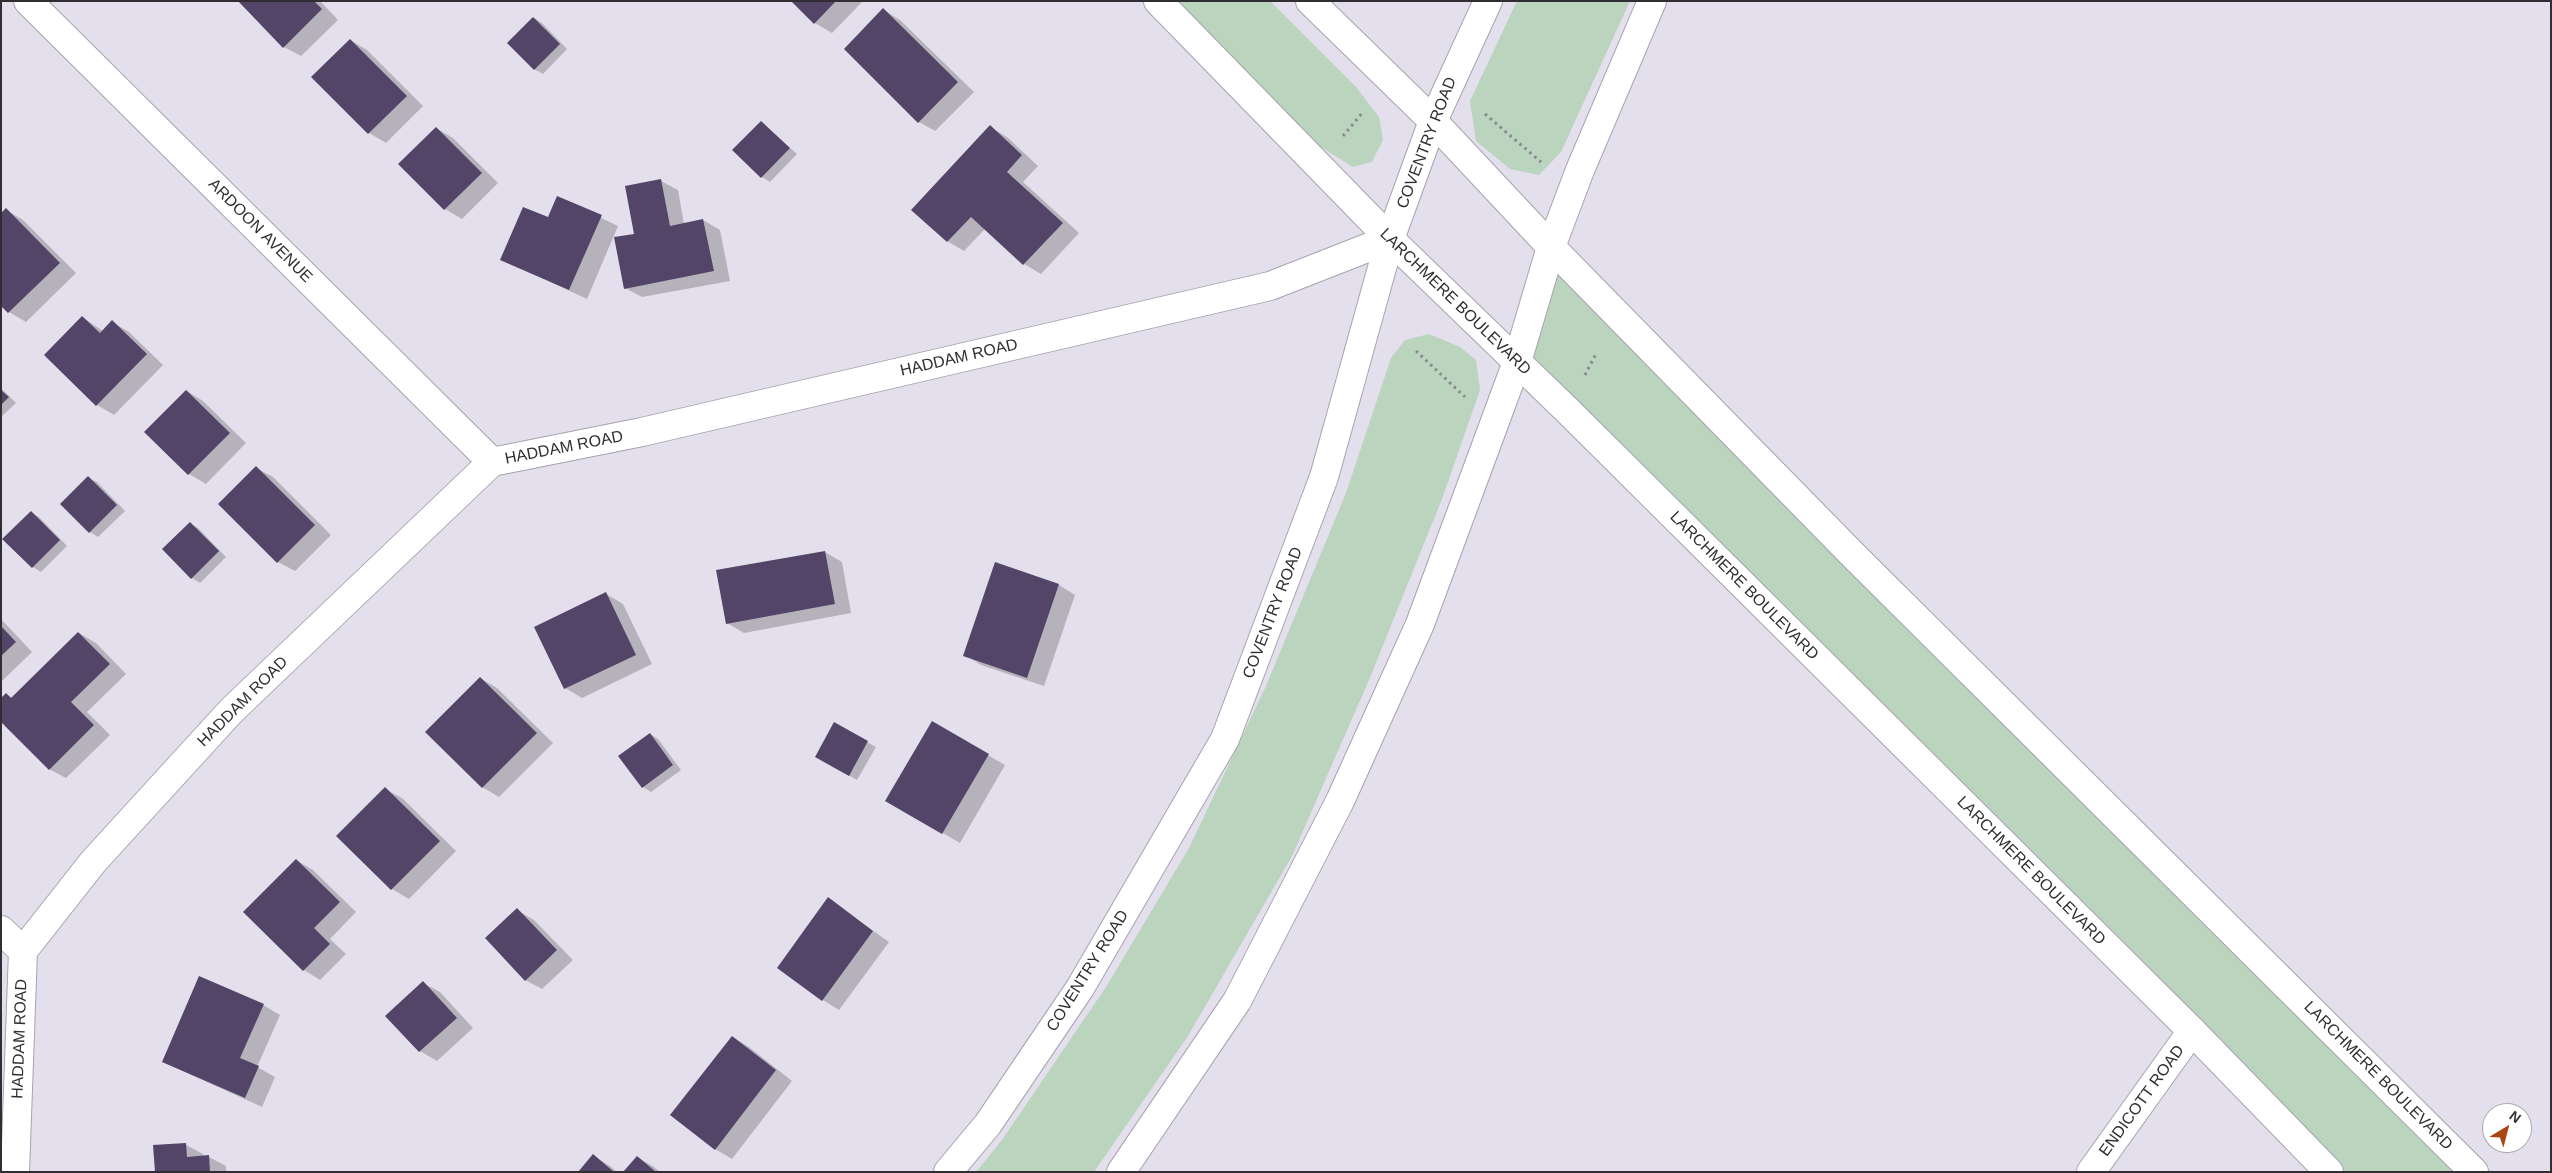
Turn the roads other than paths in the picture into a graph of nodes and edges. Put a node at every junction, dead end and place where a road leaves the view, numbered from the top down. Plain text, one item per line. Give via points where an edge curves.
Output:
1 (28, 1) edge
2 (1158, 1) edge
3 (1310, 1) edge
4 (1488, 1) edge
5 (1652, 1) edge
6 (1433, 122) junction
7 (1390, 239) junction
8 (1551, 247) junction
9 (1517, 362) junction
10 (492, 462) junction
11 (1, 930) edge
12 (23, 951) junction
13 (2192, 1031) junction
14 (15, 1172) edge
15 (948, 1172) edge
16 (1121, 1172) edge
17 (2091, 1172) edge
18 (2329, 1172) edge
19 (2474, 1172) edge

1 - 10 street, ARDOON AVENUE
2 - 7 street, LARCHMERE BOULEVARD
3 - 6 street, LARCHMERE BOULEVARD
4 - 6 street, COVENTRY ROAD
5 - 8 street
6 - 7 street, COVENTRY ROAD
6 - 8 street, LARCHMERE BOULEVARD
7 - 9 street, LARCHMERE BOULEVARD
7 - 10 street, HADDAM ROAD via 1270,286 642,432
7 - 15 street, COVENTRY ROAD via 1324,477 1225,739 1080,988 988,1124
8 - 9 street
8 - 19 street, LARCHMERE BOULEVARD via 1854,556
9 - 13 street, LARCHMERE BOULEVARD
9 - 16 street via 1420,624 1340,801 1237,1001
10 - 12 street, HADDAM ROAD via 230,711 93,862
11 - 12 street
12 - 14 street, HADDAM ROAD
13 - 17 street, ENDICOTT ROAD
13 - 18 street, LARCHMERE BOULEVARD

